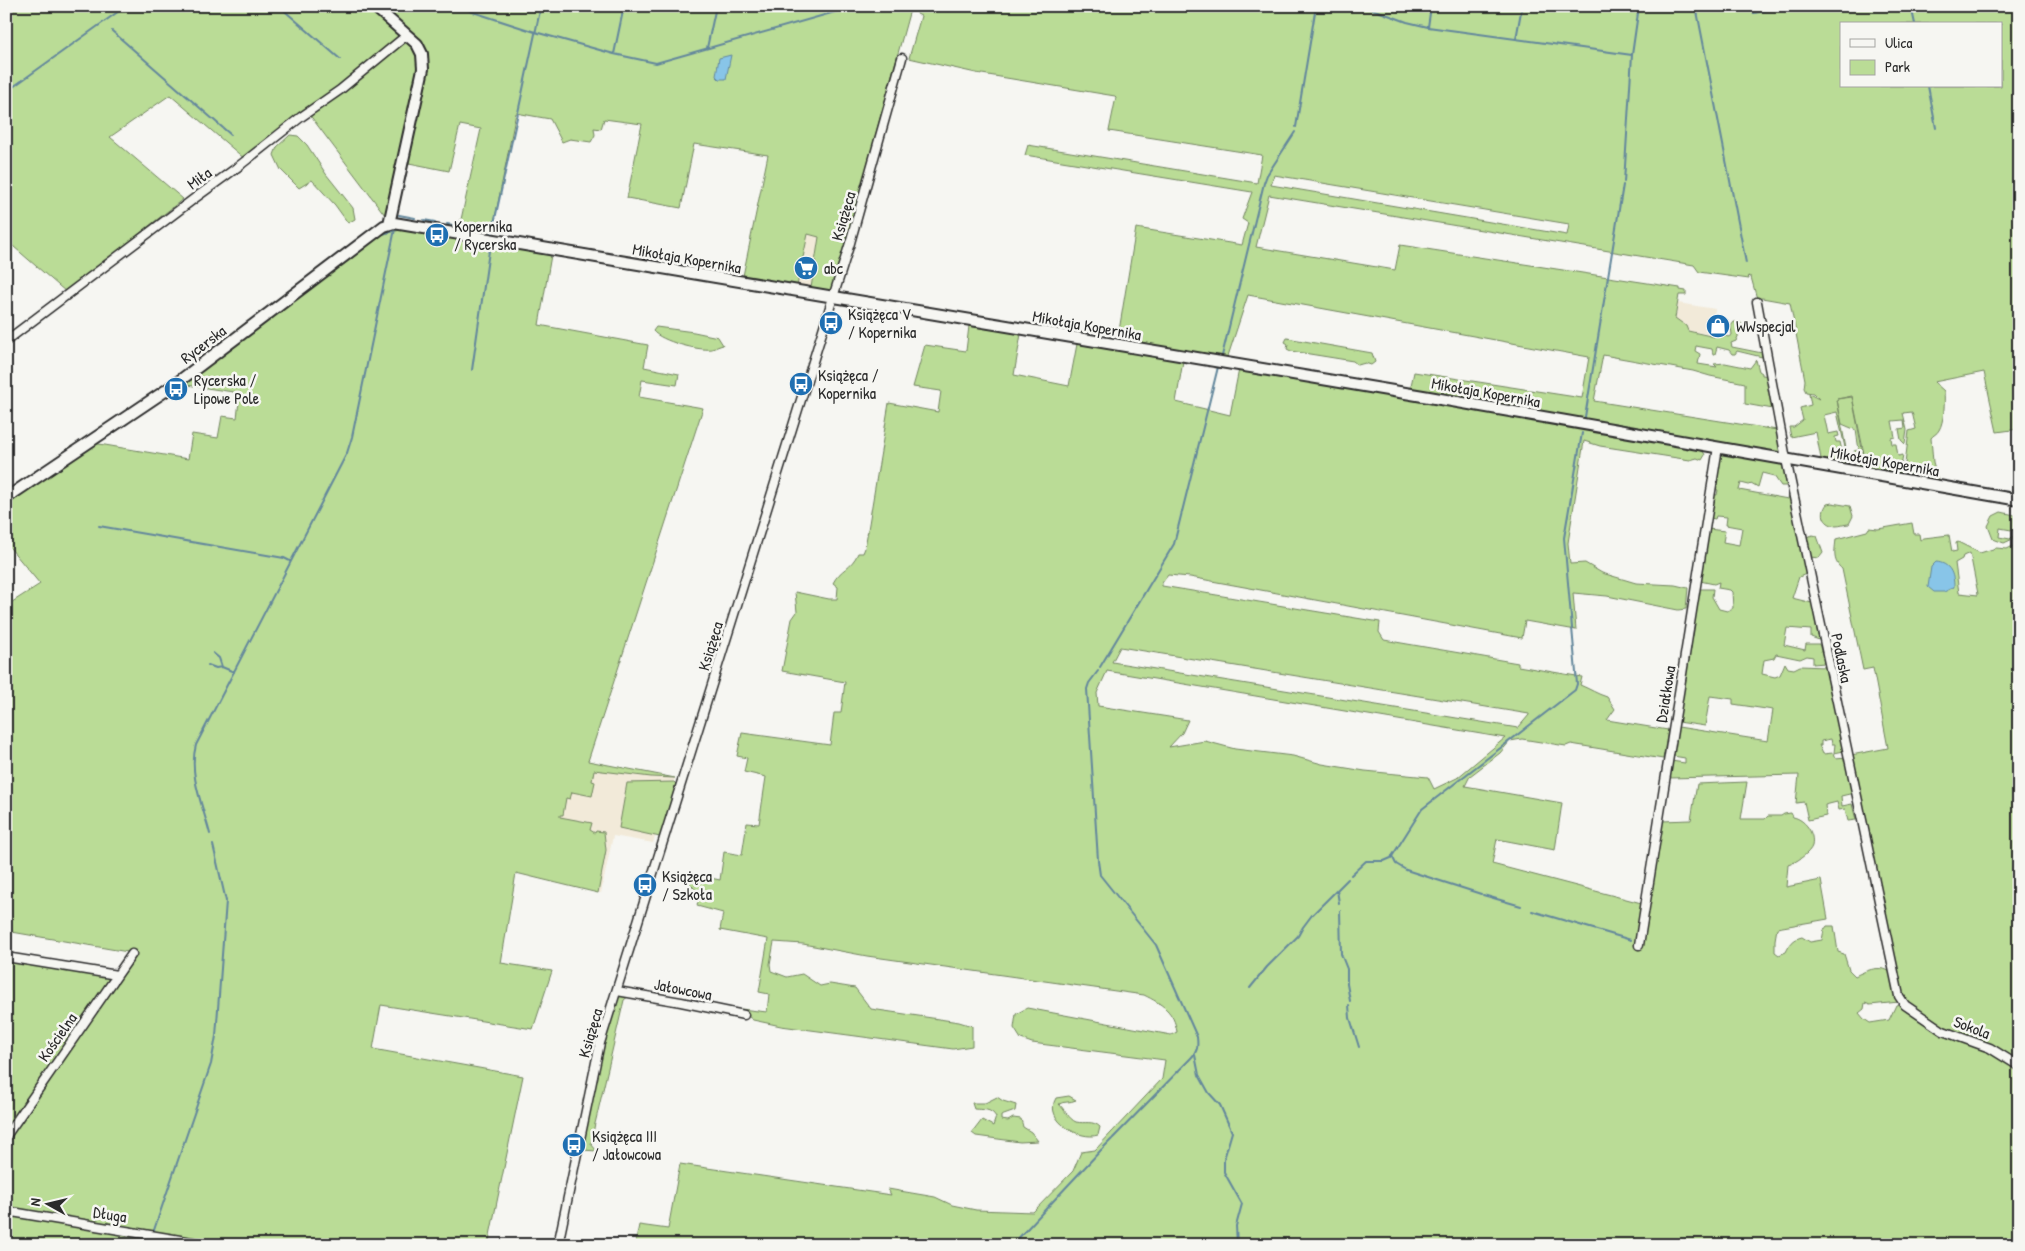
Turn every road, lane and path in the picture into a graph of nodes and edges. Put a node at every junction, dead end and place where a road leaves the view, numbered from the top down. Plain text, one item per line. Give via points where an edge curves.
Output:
1 (374, 6) edge
2 (407, 35) junction
3 (902, 58) dead end
4 (388, 224) junction
5 (833, 297) junction
6 (1758, 302) dead end
7 (6, 341) edge
8 (1718, 447) junction
9 (1786, 459) junction
10 (6, 498) edge
11 (2019, 500) edge
12 (1639, 945) dead end
13 (132, 954) dead end
14 (6, 957) edge
15 (117, 975) junction
16 (616, 991) junction
17 (1916, 1012) joint
18 (744, 1015) dead end
19 (2019, 1066) edge
20 (6, 1136) edge
21 (6, 1211) edge
22 (210, 1245) edge
23 (558, 1245) edge

1 - 2 street
2 - 4 street via 422,54 423,69
2 - 7 street, Miła via 340,90
3 - 5 street, Książęca
4 - 5 street, Mikołaja Kopernika via 399,223
4 - 10 street, Rycerska via 174,385
5 - 8 street, Mikołaja Kopernika
5 - 16 street, Książęca
6 - 9 street, Podlaska
8 - 9 street, Mikołaja Kopernika
8 - 12 street, Działkowa
9 - 11 street, Mikołaja Kopernika
9 - 17 street, Podlaska via 1899,996
13 - 15 street, Kościelna
14 - 15 street
15 - 20 street, Kościelna
16 - 18 street, Jałowcowa
16 - 23 street, Książęca via 600,1043
17 - 19 street, Sokola via 1943,1031 1990,1048
21 - 22 street, Długa

